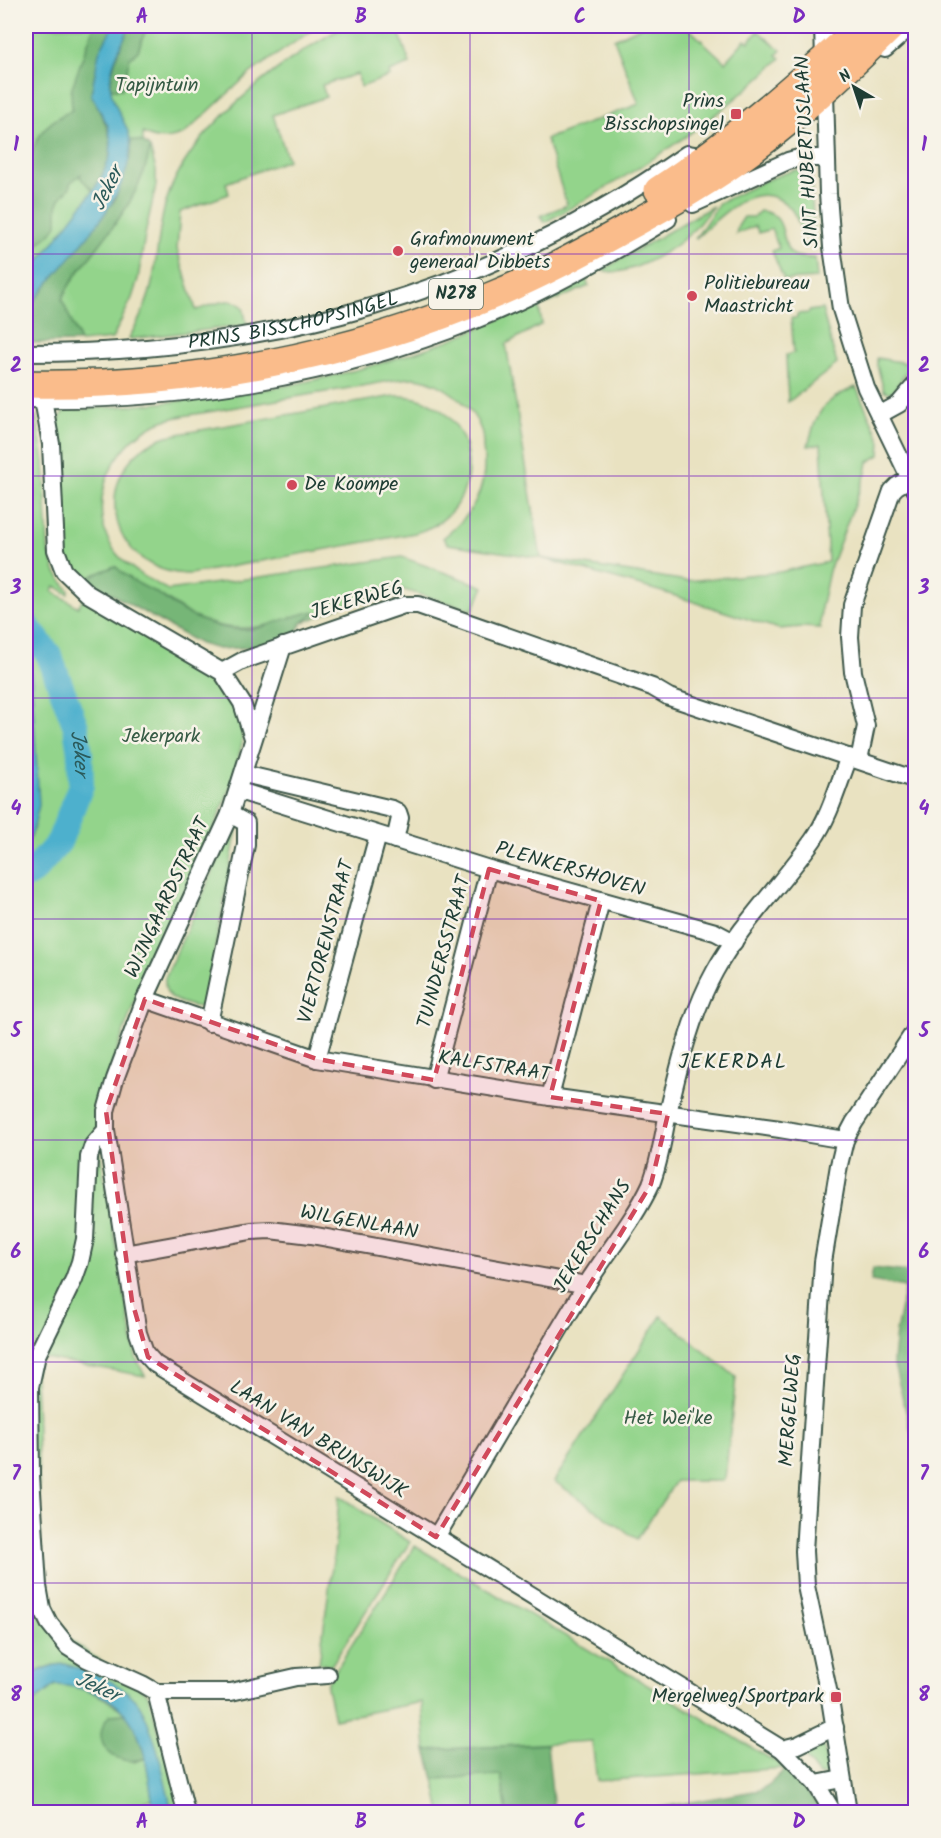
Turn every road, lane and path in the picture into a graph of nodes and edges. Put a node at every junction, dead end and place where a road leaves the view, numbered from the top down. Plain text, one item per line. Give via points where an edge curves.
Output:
1 (823, 26) edge
2 (861, 26) edge
3 (892, 26) edge
4 (911, 26) edge
5 (861, 56) junction
6 (824, 59) junction
7 (825, 90) junction
8 (706, 157) junction
9 (826, 158) junction
10 (683, 203) junction
11 (26, 353) edge
12 (26, 369) edge
13 (915, 384) edge
14 (34, 392) edge
15 (26, 399) edge
16 (879, 415) junction
17 (912, 485) edge
18 (284, 646) junction
19 (222, 672) junction
20 (253, 738) junction
21 (854, 759) junction
22 (244, 774) junction
23 (915, 780) edge
24 (239, 791) junction
25 (230, 814) junction
26 (378, 835) junction
27 (395, 840) junction
28 (489, 869) junction
29 (601, 901) junction
30 (734, 942) junction
31 (145, 999) junction
32 (209, 1023) junction
33 (915, 1029) edge
34 (317, 1059) junction
35 (434, 1080) junction
36 (550, 1097) junction
37 (668, 1114) junction
38 (106, 1130) junction
39 (846, 1140) junction
40 (124, 1254) junction
41 (587, 1285) junction
42 (436, 1537) junction
43 (328, 1675) dead end
44 (156, 1692) junction
45 (835, 1727) junction
46 (782, 1749) junction
47 (842, 1779) junction
48 (816, 1784) junction
49 (186, 1812) edge
50 (833, 1812) edge
51 (848, 1812) edge

1 - 6 street, SINT HUBERTUSLAAN
2 - 6 main road, PRINS BISSCHOPSINGEL / N278
3 - 5 main road, PRINS BISSCHOPSINGEL / N278
4 - 5 street, PRINS BISSCHOPSINGEL via 878,56
5 - 7 main road, PRINS BISSCHOPSINGEL / N278
6 - 7 street, SINT HUBERTUSLAAN
6 - 8 main road, PRINS BISSCHOPSINGEL / N278
7 - 9 street, SINT HUBERTUSLAAN
7 - 10 main road, PRINS BISSCHOPSINGEL / N278
8 - 11 street, PRINS BISSCHOPSINGEL via 687,154 532,245 452,281 364,310 282,329 181,345
8 - 12 main road, PRINS BISSCHOPSINGEL / N278 via 654,193 549,252 468,289 386,319 311,339 233,353 130,365
9 - 10 street, PRINS BISSCHOPSINGEL via 788,161
9 - 16 street, SINT HUBERTUSLAAN via 839,301 860,374
10 - 14 main road, PRINS BISSCHOPSINGEL / N278 via 500,292 369,340 258,365
13 - 16 street via 899,404
14 - 15 street, PRINS BISSCHOPSINGEL
14 - 19 street via 51,444 56,550 64,571 87,594
16 - 17 street, SINT HUBERTUSLAAN
17 - 21 street, JEKERSCHANS via 897,486 892,491 852,605 853,672 866,726
18 - 19 street, JEKERWEG
18 - 20 street, WIJNGAARDSTRAAT
18 - 21 street, JEKERWEG via 389,610 418,605
19 - 20 street via 242,703
20 - 22 street, WIJNGAARDSTRAAT
21 - 23 street, JEKERWEG
21 - 30 street, JEKERSCHANS via 814,839
22 - 24 street, WIJNGAARDSTRAAT
22 - 27 street via 392,809 400,818
24 - 25 street, WIJNGAARDSTRAAT
24 - 26 street, PLENKERSHOVEN
25 - 31 street, WIJNGAARDSTRAAT
25 - 32 street, WIJNGAARDSTRAAT via 246,823 246,845
26 - 27 street, PLENKERSHOVEN
26 - 34 street, VIERTORENSTRAAT
27 - 28 street, PLENKERSHOVEN
28 - 29 street, PLENKERSHOVEN
28 - 35 street, TUINDERSSTRAAT
29 - 30 street, PLENKERSHOVEN via 715,932
29 - 36 street
30 - 37 street, JEKERSCHANS via 715,971 692,1022
31 - 32 street, KALFSTRAAT
31 - 38 street, LAAN VAN BRUNSWIJK via 107,1104
32 - 34 street, KALFSTRAAT
33 - 39 street, MERGELWEG
34 - 35 street, KALFSTRAAT
35 - 36 street, KALFSTRAAT
36 - 37 street, KALFSTRAAT
37 - 39 street, KALFSTRAAT
37 - 41 street, JEKERSCHANS via 651,1184
38 - 40 street, LAAN VAN BRUNSWIJK
38 - 44 street via 93,1145 89,1157 85,1239 80,1262 37,1355 30,1387 38,1586 46,1617 68,1647
39 - 45 street, MERGELWEG via 823,1262 804,1551 806,1586
40 - 41 street, WILGENLAAN via 270,1230
40 - 42 street, LAAN VAN BRUNSWIJK via 138,1333 151,1361
41 - 42 street, JEKERSCHANS
42 - 46 street, LAAN VAN BRUNSWIJK
43 - 44 street via 296,1677 231,1692
44 - 49 street
45 - 46 street
45 - 47 street, MERGELWEG
46 - 48 street, LAAN VAN BRUNSWIJK
47 - 48 street
47 - 51 street, MERGELWEG
48 - 50 street, LAAN VAN BRUNSWIJK

